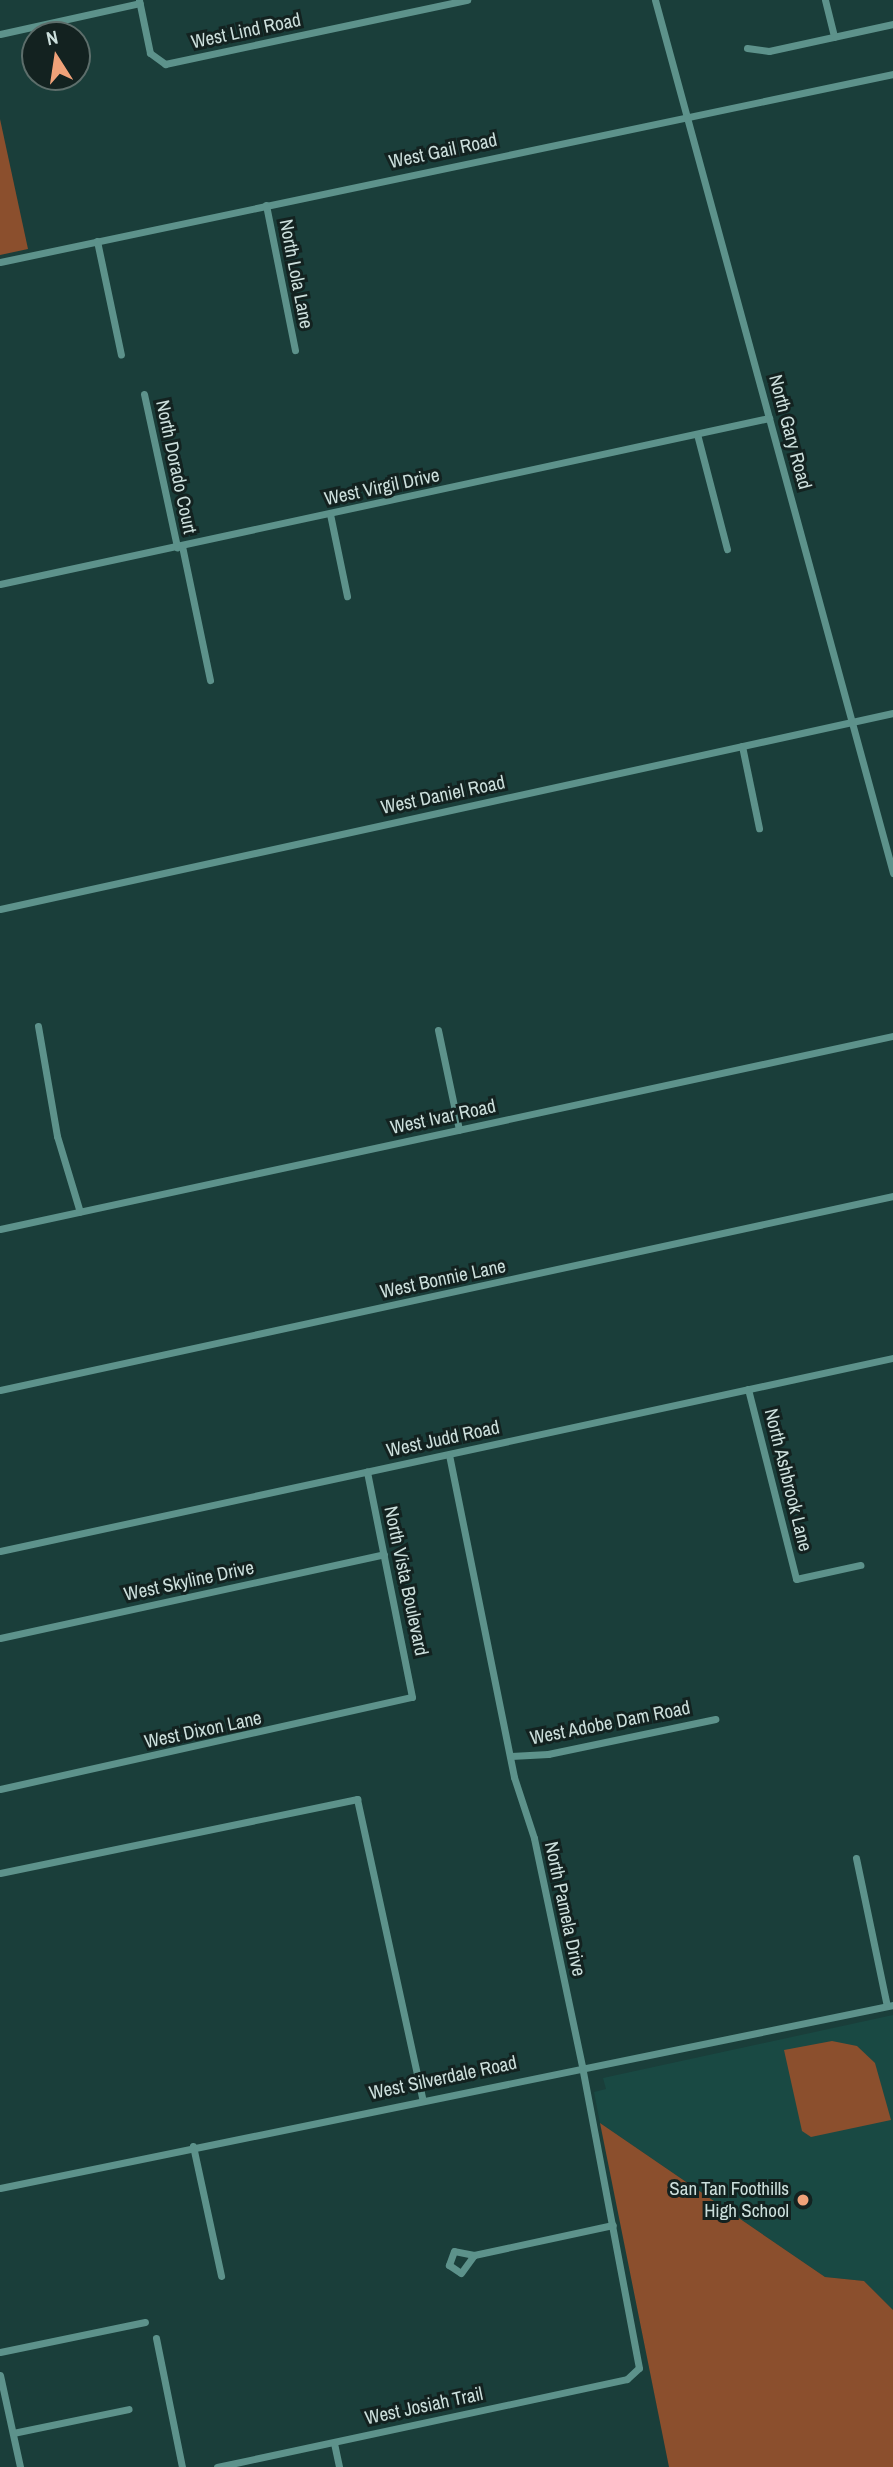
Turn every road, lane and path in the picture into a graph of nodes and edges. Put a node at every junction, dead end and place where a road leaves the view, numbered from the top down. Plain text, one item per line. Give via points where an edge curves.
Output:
1 (467, 0) edge
2 (655, 0) edge
3 (825, 0) edge
4 (140, 2) edge
5 (893, 24) edge
6 (0, 34) edge
7 (834, 37) junction
8 (747, 48) dead end
9 (893, 74) edge
10 (687, 117) junction
11 (266, 205) junction
12 (97, 241) junction
13 (0, 262) edge
14 (295, 350) dead end
15 (121, 355) dead end
16 (144, 394) dead end
17 (769, 418) junction
18 (697, 434) junction
19 (330, 514) junction
20 (179, 546) junction
21 (727, 550) dead end
22 (0, 584) edge
23 (347, 596) dead end
24 (210, 680) dead end
25 (893, 713) edge
26 (853, 721) junction
27 (742, 746) junction
28 (759, 828) dead end
29 (893, 873) edge
30 (0, 909) edge
31 (38, 1026) dead end
32 (438, 1030) dead end
33 (893, 1036) edge
34 (459, 1130) junction
35 (893, 1196) edge
36 (80, 1212) junction
37 (0, 1229) edge
38 (893, 1358) edge
39 (748, 1389) junction
40 (0, 1390) edge
41 (449, 1454) junction
42 (367, 1471) junction
43 (0, 1550) edge
44 (384, 1554) junction
45 (860, 1565) dead end
46 (0, 1638) edge
47 (412, 1697) joint
48 (715, 1719) dead end
49 (511, 1756) junction
50 (0, 1789) edge
51 (856, 1858) dead end
52 (0, 1873) edge
53 (890, 2006) edge
54 (582, 2066) junction
55 (422, 2098) junction
56 (193, 2146) junction
57 (0, 2188) edge
58 (613, 2225) junction
59 (474, 2255) dead end
60 (221, 2276) dead end
61 (145, 2322) dead end
62 (156, 2338) dead end
63 (0, 2352) edge
64 (636, 2373) joint
65 (0, 2375) edge
66 (129, 2409) dead end
67 (13, 2433) junction
68 (334, 2443) junction
69 (20, 2467) edge
70 (182, 2467) edge
71 (217, 2467) edge
72 (339, 2467) edge

1 - 4 street, West Lind Road via 155,62
2 - 10 street, North Gary Road
3 - 7 street
4 - 6 street
5 - 7 street
7 - 8 street via 769,51
9 - 10 street, West Gail Road
10 - 11 street, West Gail Road
10 - 17 street, North Gary Road
11 - 12 street, West Gail Road
11 - 14 street, North Lola Lane
12 - 13 street, West Gail Road
12 - 15 street
16 - 20 street, North Dorado Court
17 - 18 street, West Virgil Drive
17 - 26 street, North Gary Road
18 - 19 street, West Virgil Drive
18 - 21 street
19 - 20 street, West Virgil Drive
19 - 23 street
20 - 22 street, West Virgil Drive
20 - 24 street, North Dorado Court
25 - 26 street, West Daniel Road
26 - 27 street, West Daniel Road
26 - 29 street, North Gary Road
27 - 28 street
27 - 30 street, West Daniel Road
31 - 36 street via 57,1136
32 - 34 street
33 - 34 street, West Ivar Road
34 - 36 street, West Ivar Road
35 - 40 street, West Bonnie Lane
36 - 37 street, West Ivar Road
38 - 39 street, West Judd Road
39 - 41 street, West Judd Road
39 - 45 street, North Ashbrook Lane via 796,1579
41 - 42 street, West Judd Road
41 - 49 street, North Pamela Drive
42 - 43 street, West Judd Road
42 - 44 street, North Vista Boulevard
44 - 46 street, West Skyline Drive
44 - 47 street, North Vista Boulevard
47 - 50 street, West Dixon Lane
48 - 49 street, West Adobe Dam Road via 548,1754
49 - 54 street, North Pamela Drive
51 - 53 street
52 - 55 street via 357,1799
53 - 54 street, West Silverdale Road
54 - 55 street, West Silverdale Road
54 - 58 street, North Pamela Drive
55 - 56 street, West Silverdale Road
56 - 57 street, West Silverdale Road
56 - 60 street
58 - 59 street
58 - 64 street, North Pamela Drive
61 - 63 street
62 - 70 street
64 - 68 street, West Josiah Trail
65 - 67 street
66 - 67 street
67 - 69 street
68 - 71 street, West Josiah Trail
68 - 72 street

